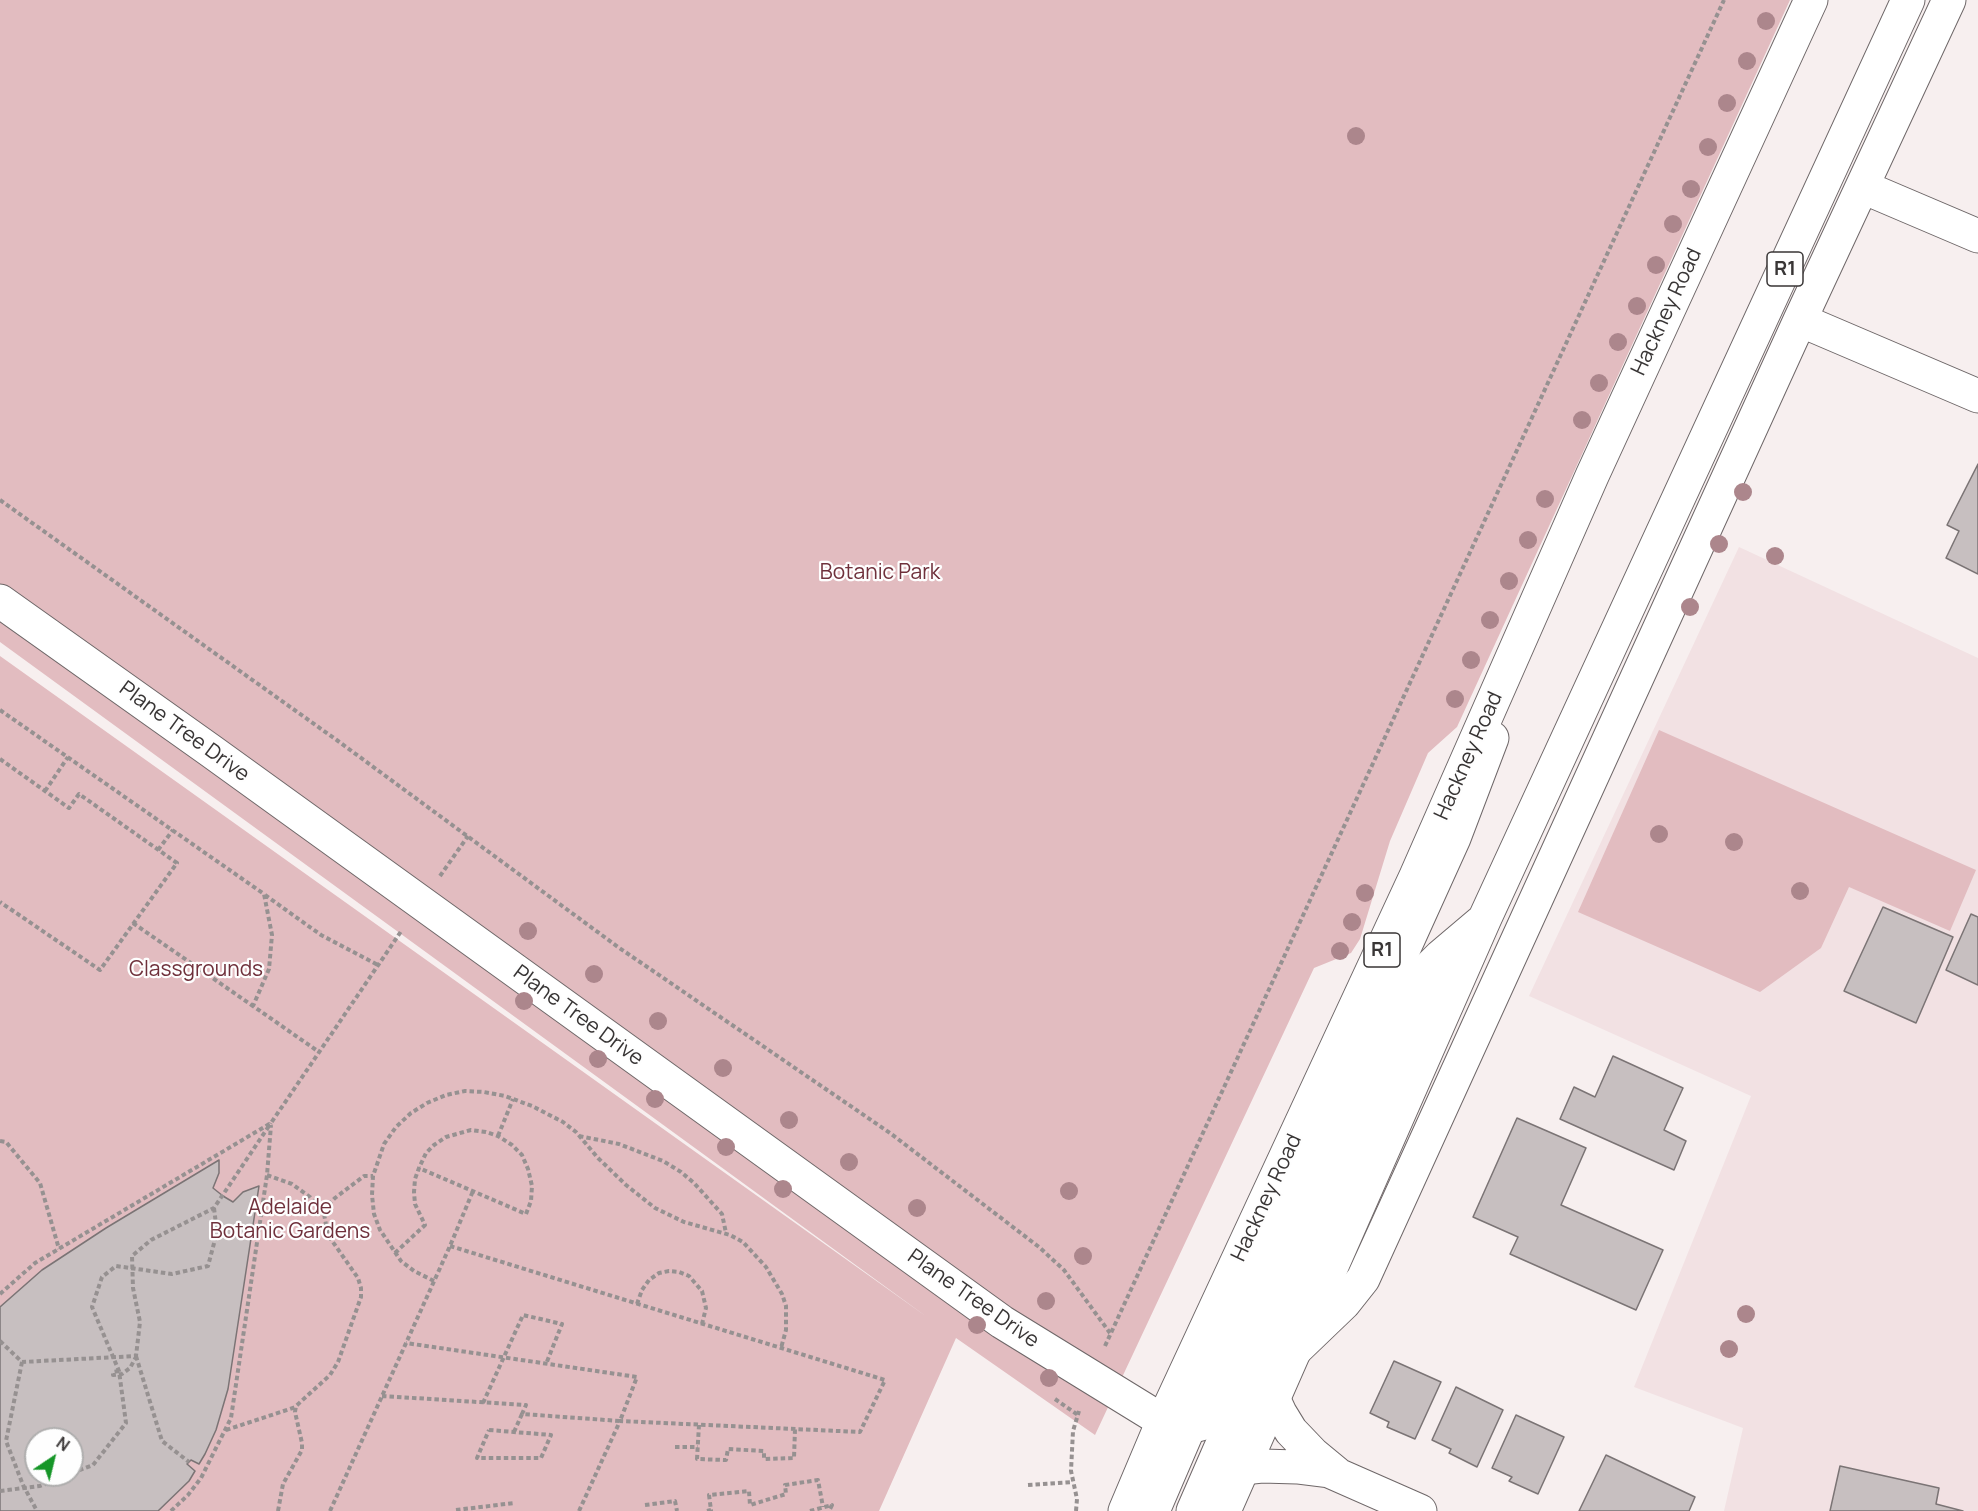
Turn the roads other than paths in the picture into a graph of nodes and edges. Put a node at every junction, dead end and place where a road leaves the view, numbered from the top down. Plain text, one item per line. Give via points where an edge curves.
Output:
1 (1811, 0) edge
2 (1908, 0) edge
3 (1949, 0) edge
4 (1863, 187) junction
5 (1978, 236) edge
6 (1800, 320) junction
7 (1978, 396) edge
8 (0, 601) edge
9 (1485, 918) junction
10 (1441, 956) junction
11 (1294, 1352) junction
12 (1273, 1398) junction
13 (1176, 1424) junction
14 (1243, 1468) junction
15 (1338, 1474) junction
16 (1125, 1511) edge
17 (1153, 1511) edge
18 (1193, 1511) edge
19 (1224, 1511) edge
20 (1420, 1511) edge

1 - 13 main road, Hackney Road via 1592,476 1454,838 1220,1355
2 - 9 main road, R1
3 - 4 main road
4 - 5 main road
4 - 6 main road
6 - 7 main road
6 - 11 main road via 1363,1279
8 - 13 main road, Plane Tree Drive via 992,1315 1090,1377
9 - 10 main road
9 - 11 main road, R1
10 - 13 main road via 1404,998 1214,1409 1202,1424
10 - 18 main road
11 - 12 main road, R1
12 - 14 main road, R1
12 - 15 main road via 1291,1431
13 - 16 main road
13 - 17 main road
14 - 15 main road via 1297,1467
14 - 19 main road, R1
15 - 20 main road

